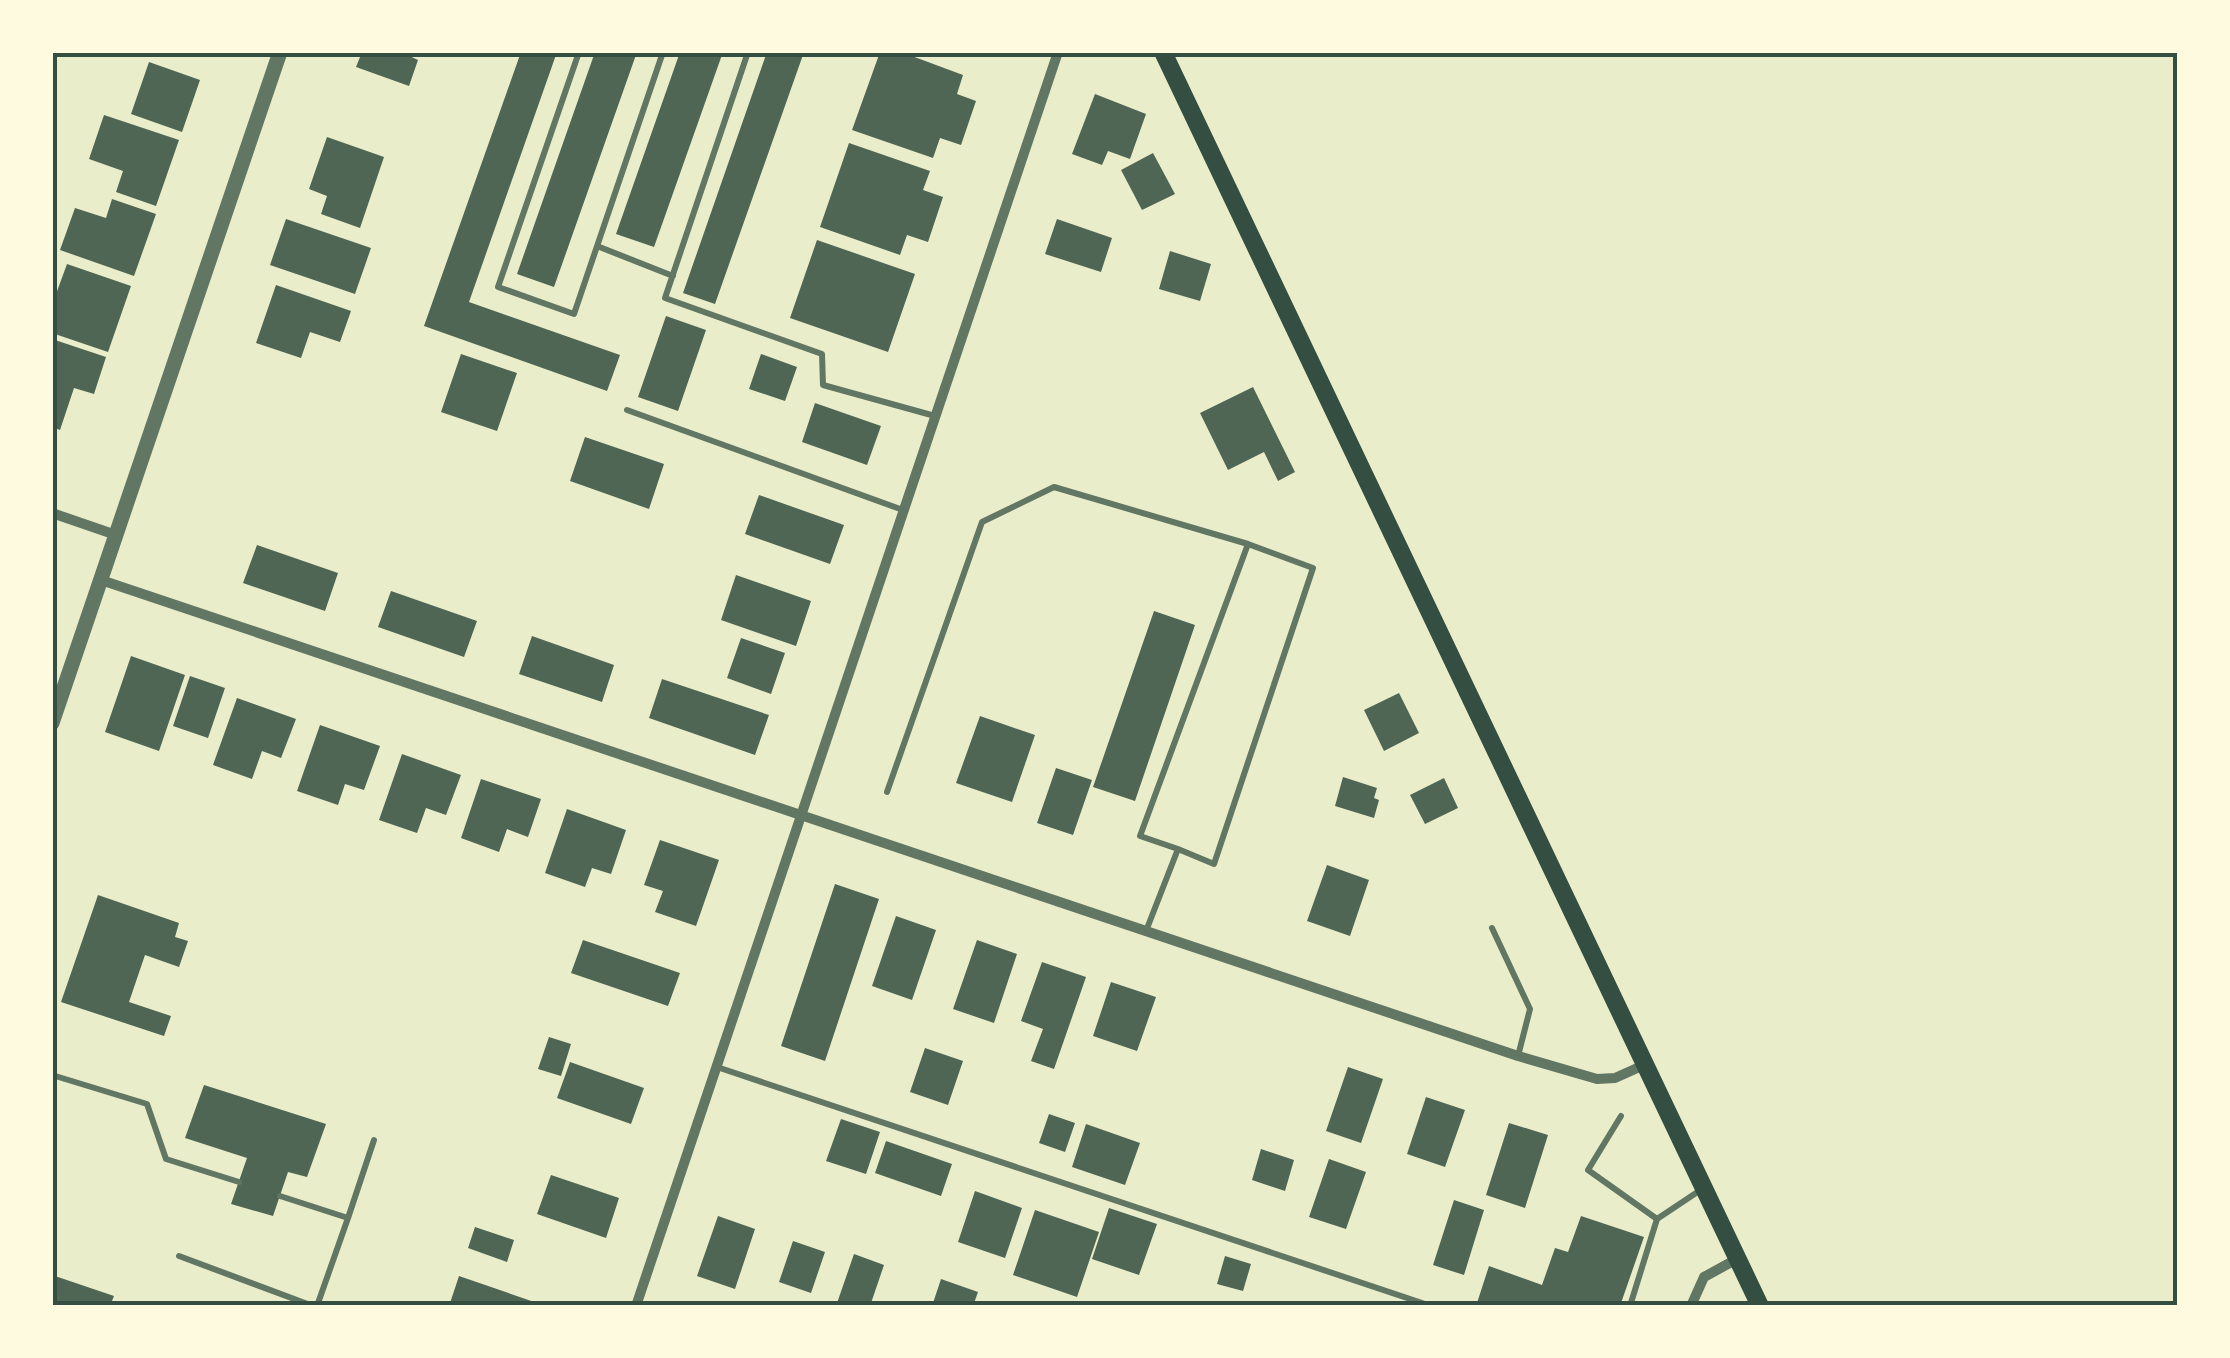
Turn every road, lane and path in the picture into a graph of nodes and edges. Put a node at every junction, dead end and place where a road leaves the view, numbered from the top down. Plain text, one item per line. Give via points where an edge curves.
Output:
1 (280, 52) edge
2 (579, 52) edge
3 (663, 52) edge
4 (748, 52) edge
5 (1058, 52) edge
6 (1164, 52) edge
7 (597, 246) junction
8 (673, 276) junction
9 (627, 410) dead end
10 (936, 417) junction
11 (904, 511) junction
12 (52, 513) edge
13 (116, 535) junction
14 (1248, 544) junction
15 (101, 580) junction
16 (52, 722) edge
17 (887, 792) dead end
18 (802, 817) junction
19 (1178, 848) junction
20 (1492, 928) dead end
21 (1146, 932) junction
22 (1518, 1056) junction
23 (1644, 1065) junction
24 (717, 1068) junction
25 (52, 1075) edge
26 (1621, 1116) dead end
27 (374, 1140) dead end
28 (239, 1182) dead end
29 (1703, 1188) junction
30 (280, 1196) dead end
31 (348, 1218) junction
32 (1657, 1219) junction
33 (179, 1256) dead end
34 (1738, 1259) junction
35 (315, 1306) edge
36 (636, 1306) edge
37 (1431, 1306) edge
38 (1630, 1306) edge
39 (1691, 1306) edge
40 (1760, 1306) edge

1 - 13 street
2 - 7 lane via 498,287 574,314
3 - 7 lane
4 - 8 lane
5 - 10 street
6 - 23 main road
7 - 8 lane
8 - 10 lane via 666,298 822,354 823,385
9 - 11 lane
10 - 11 street
11 - 18 street
12 - 13 street
13 - 15 street
14 - 17 lane via 1054,487 982,522
14 - 19 lane via 1140,836
14 - 19 lane via 1313,568 1214,864
15 - 16 street
15 - 18 street
18 - 21 street
18 - 24 street
19 - 21 lane
20 - 22 lane via 1530,1009
21 - 22 street
22 - 23 street via 1597,1079
23 - 29 main road
24 - 36 street
24 - 37 lane
25 - 28 lane via 147,1104 166,1158
26 - 32 lane via 1588,1170
27 - 31 lane
29 - 32 lane
29 - 34 main road
30 - 31 lane
31 - 35 lane
32 - 38 lane
33 - 35 lane
34 - 39 street via 1704,1277
34 - 40 main road

